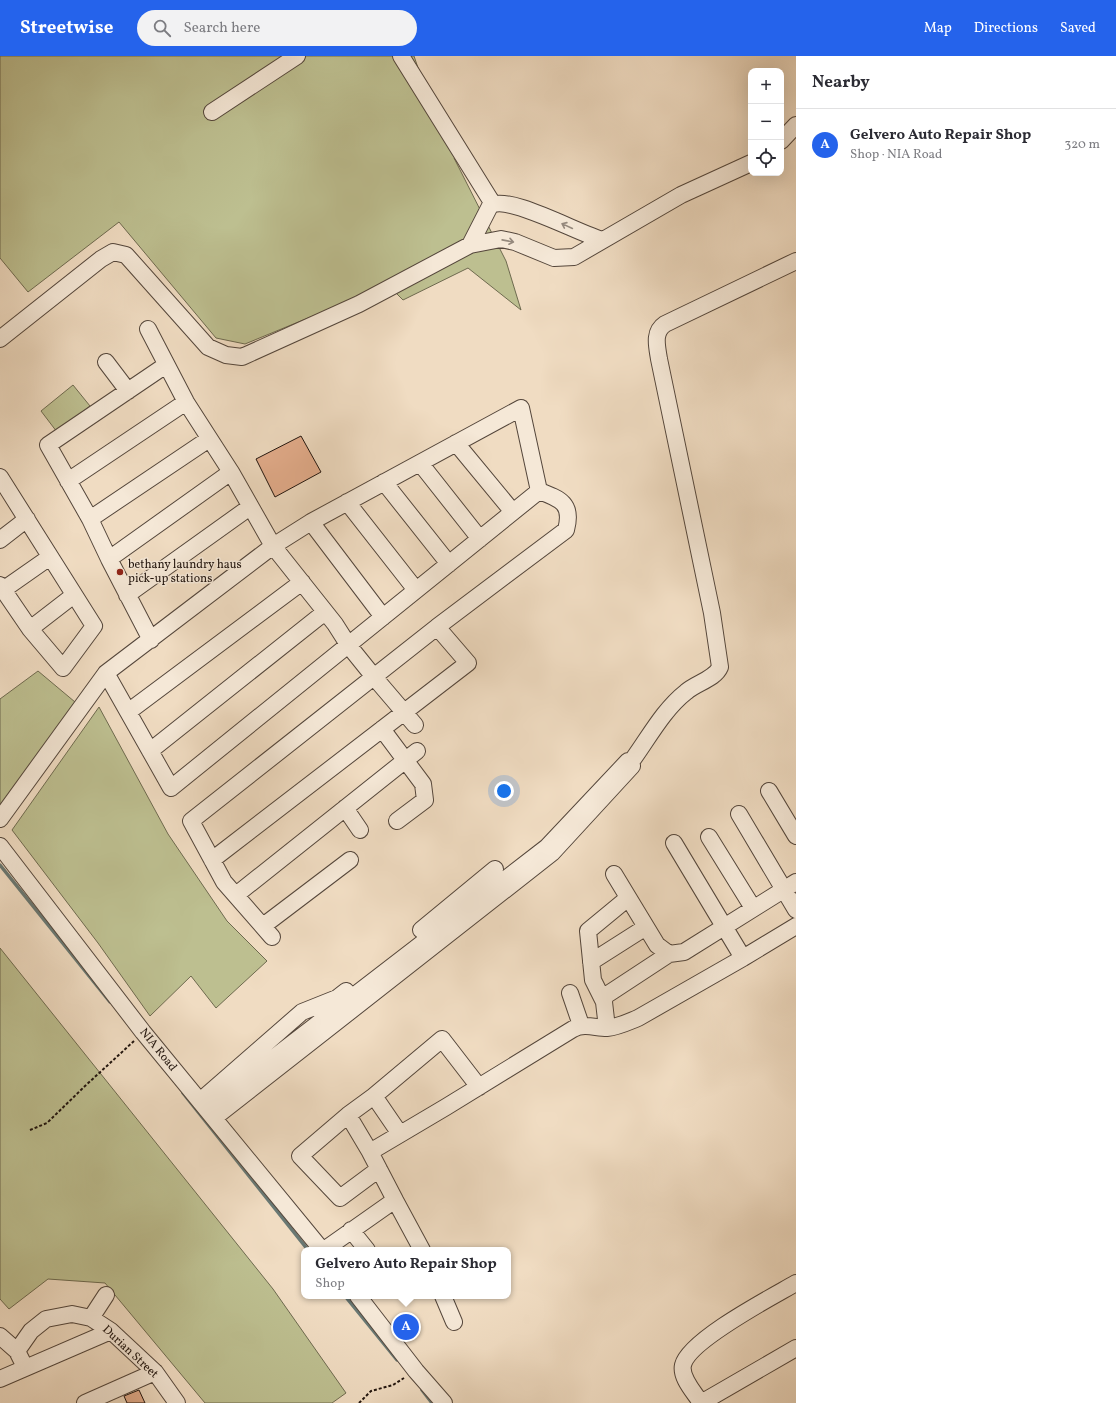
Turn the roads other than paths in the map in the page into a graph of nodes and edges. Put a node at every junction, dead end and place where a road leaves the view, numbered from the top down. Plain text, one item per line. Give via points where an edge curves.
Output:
1 (297, 56) edge
2 (401, 56) edge
3 (212, 112) dead end
4 (796, 125) edge
5 (782, 140) edge
6 (748, 164) edge
7 (493, 204) junction
8 (603, 240) junction
9 (470, 245) junction
10 (796, 261) edge
11 (148, 329) dead end
12 (0, 339) edge
13 (106, 362) dead end
14 (166, 365) junction
15 (128, 391) junction
16 (186, 402) junction
17 (209, 439) junction
18 (456, 443) junction
19 (420, 463) junction
20 (231, 472) junction
21 (0, 478) edge
22 (68, 481) junction
23 (384, 482) junction
24 (539, 491) junction
25 (347, 502) junction
26 (250, 507) junction
27 (513, 512) junction
28 (27, 519) junction
29 (90, 519) junction
30 (311, 522) junction
31 (480, 539) junction
32 (0, 540) edge
33 (273, 546) junction
34 (50, 557) junction
35 (109, 559) junction
36 (449, 564) junction
37 (302, 582) junction
38 (2, 588) edge
39 (416, 590) junction
40 (74, 595) junction
41 (127, 595) junction
42 (325, 612) junction
43 (383, 617) junction
44 (437, 627) junction
45 (30, 629) junction
46 (151, 640) junction
47 (349, 646) junction
48 (106, 674) junction
49 (374, 678) junction
50 (128, 712) junction
51 (405, 712) junction
52 (415, 724) dead end
53 (382, 729) junction
54 (150, 751) junction
55 (411, 756) junction
56 (769, 791) dead end
57 (345, 808) junction
58 (739, 814) dead end
59 (0, 819) edge
60 (397, 821) dead end
61 (360, 830) dead end
62 (796, 836) edge
63 (709, 837) dead end
64 (674, 843) dead end
65 (0, 846) edge
66 (212, 860) junction
67 (350, 860) dead end
68 (495, 870) dead end
69 (614, 874) dead end
70 (790, 886) edge
71 (236, 895) junction
72 (628, 898) junction
73 (753, 908) junction
74 (796, 910) edge
75 (724, 926) junction
76 (796, 926) edge
77 (646, 927) junction
78 (669, 954) junction
79 (743, 958) junction
80 (591, 962) junction
81 (570, 993) dead end
82 (602, 998) junction
83 (581, 1025) junction
84 (607, 1028) junction
85 (479, 1087) junction
86 (374, 1096) junction
87 (207, 1109) junction
88 (348, 1115) junction
89 (400, 1134) junction
90 (370, 1152) junction
91 (379, 1169) junction
92 (395, 1200) junction
93 (351, 1230) junction
94 (321, 1247) edge
95 (327, 1247) edge
96 (365, 1247) edge
97 (420, 1247) edge
98 (796, 1284) edge
99 (106, 1295) dead end
100 (360, 1299) edge
101 (444, 1299) edge
102 (90, 1318) junction
103 (454, 1322) dead end
104 (111, 1331) junction
105 (0, 1336) edge
106 (796, 1348) edge
107 (17, 1351) junction
108 (25, 1368) junction
109 (155, 1372) junction
110 (0, 1379) edge
111 (85, 1403) edge
112 (177, 1403) edge
113 (444, 1403) edge
114 (701, 1403) edge

1 - 3 street
2 - 7 street
4 - 5 street
6 - 8 street via 681,195
8 -> 7 street via 546,216 506,203
7 - 9 street via 487,210
9 -> 8 street via 501,239 554,258 568,258
9 - 12 street via 359,304 242,357 226,356 208,347 126,255 113,252
10 - 87 street via 665,324 658,331 659,359 712,613 720,667 716,674 686,691 679,698 631,762 628,761 547,846 441,934 318,1029
11 - 14 street
13 - 15 street
14 - 15 street
14 - 16 street
15 - 22 street via 48,445
16 - 17 street
16 - 22 street
17 - 20 street
17 - 29 street
18 - 19 street
18 - 24 street via 521,408
18 - 27 street
19 - 23 street
19 - 31 street
20 - 26 street
20 - 35 street
21 - 28 street
22 - 29 street
23 - 25 street
23 - 36 street
24 - 27 street
24 - 44 street via 560,498 566,505 569,520 566,530
25 - 30 street
25 - 39 street
26 - 33 street
26 - 41 street
27 - 31 street
28 - 32 street
28 - 34 street
29 - 35 street
30 - 33 street
30 - 43 street
31 - 36 street
33 - 37 street
33 - 46 street
34 - 38 street
34 - 40 street
35 - 41 street
36 - 39 street
37 - 42 street
37 - 50 street
38 - 45 street
39 - 43 street
40 - 45 street
40 - 45 street via 94,626 63,668
41 - 46 street
42 - 47 street
42 - 54 street
43 - 47 street
44 - 49 street
44 - 51 street via 468,663
46 - 48 street
47 - 49 street
47 - 54 street via 171,788
48 - 50 street
48 - 59 street
49 - 51 street
49 - 66 street via 191,821
50 - 54 street
51 - 52 street
51 - 53 street
53 - 55 street
53 - 66 street
55 - 57 street
55 - 60 street via 423,784 425,800
56 - 62 street
57 - 61 street
57 - 71 street
58 - 70 street
63 - 73 street
64 - 75 street
65 - 87 street, NIA Road via 138,1026
66 - 71 street via 224,882
67 - 71 street via 268,932
68 - 87 street via 337,998 302,1012
69 - 72 street
70 - 73 street
70 - 74 street
72 - 77 street
72 - 80 street via 588,931
73 - 75 street
75 - 78 street via 684,952
75 - 79 street
76 - 79 street
77 - 78 street via 657,945
77 - 80 street
78 - 82 street
79 - 84 street via 638,1018
80 - 82 street via 593,980
81 - 83 street
82 - 84 street
83 - 84 street
83 - 85 street
85 - 86 street via 442,1039
85 - 89 street
86 - 88 street
86 - 89 street
87 - 94 street, NIA Road
88 - 90 street
88 - 91 street via 300,1156 340,1198
89 - 90 street
90 - 91 street
91 - 92 street
92 - 93 street
92 - 97 street
93 - 95 street
93 - 96 street
98 - 114 street via 721,1327 690,1354 683,1366 683,1372
99 - 102 street
100 - 113 street
101 - 103 street
102 - 104 street, Durian Street
102 - 107 street, Durian Street via 72,1314 46,1319 31,1331
104 - 108 street
104 - 109 street, Durian Street
105 - 107 street
106 - 114 street
107 - 108 street
108 - 110 street
109 - 111 street
109 - 112 street, Durian Street

